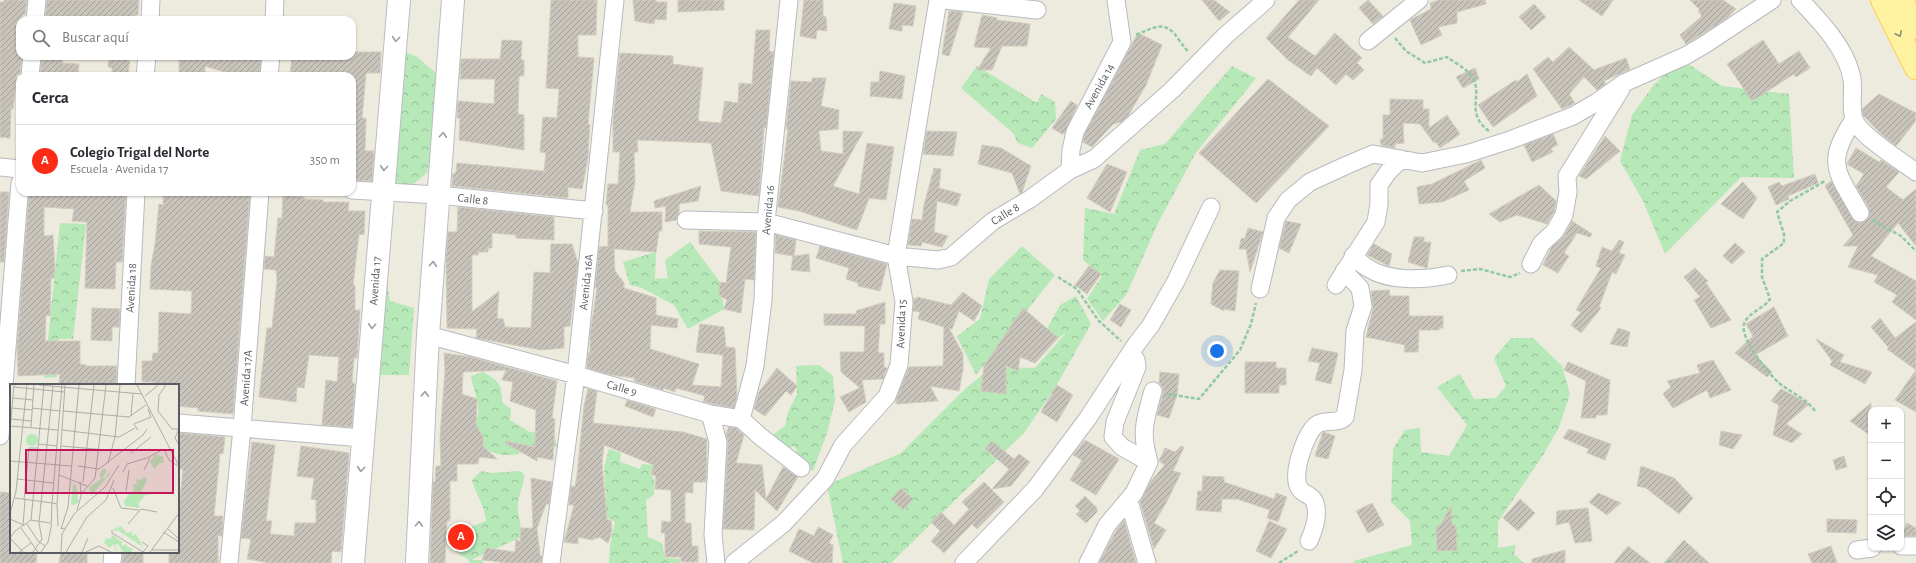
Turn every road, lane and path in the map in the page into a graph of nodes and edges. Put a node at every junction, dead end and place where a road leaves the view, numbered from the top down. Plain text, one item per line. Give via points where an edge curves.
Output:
1 (37, 0) edge
2 (151, 0) edge
3 (275, 0) edge
4 (399, 0) edge
5 (452, 0) edge
6 (615, 0) edge
7 (789, 0) edge
8 (938, 0) edge
9 (944, 0) edge
10 (1116, 0) edge
11 (1266, 0) edge
12 (1419, 0) edge
13 (1772, 0) edge
14 (1800, 0) edge
15 (1882, 0) edge
16 (1902, 0) edge
17 (1038, 10) dead end
18 (35, 16) edge
19 (150, 16) edge
20 (274, 16) edge
21 (1386, 26) junction
22 (1916, 28) edge
23 (1368, 40) dead end
24 (1122, 42) junction
25 (32, 60) edge
26 (147, 60) edge
27 (271, 60) edge
28 (1201, 60) junction
29 (1916, 68) edge
30 (30, 72) edge
31 (145, 72) edge
32 (269, 72) edge
33 (1624, 83) junction
34 (1854, 119) junction
35 (1510, 140) junction
36 (1401, 158) junction
37 (0, 167) edge
38 (16, 169) edge
39 (1070, 170) junction
40 (1916, 172) edge
41 (1838, 173) junction
42 (356, 190) edge
43 (382, 191) junction
44 (438, 195) junction
45 (19, 196) edge
46 (136, 196) edge
47 (260, 196) edge
48 (1211, 207) dead end
49 (594, 212) junction
50 (1860, 213) joint
51 (686, 220) dead end
52 (766, 222) junction
53 (1916, 250) edge
54 (896, 256) junction
55 (1353, 256) junction
56 (1531, 264) joint
57 (1448, 275) joint
58 (1058, 276) dead end
59 (1260, 289) joint
60 (428, 335) junction
61 (1133, 349) junction
62 (576, 375) junction
63 (126, 384) edge
64 (1153, 391) joint
65 (5, 408) edge
66 (1815, 411) dead end
67 (710, 414) junction
68 (741, 419) junction
69 (179, 423) edge
70 (242, 428) junction
71 (0, 436) edge
72 (363, 438) junction
73 (1149, 462) junction
74 (801, 468) dead end
75 (1129, 501) junction
76 (1309, 541) joint
77 (1904, 546) edge
78 (1916, 546) edge
79 (113, 553) edge
80 (1671, 559) dead end
81 (112, 563) edge
82 (229, 563) edge
83 (353, 563) edge
84 (417, 563) edge
85 (551, 563) edge
86 (716, 563) edge
87 (734, 563) edge
88 (964, 563) edge
89 (1088, 563) edge
90 (1147, 563) edge
91 (1279, 563) edge
92 (1667, 563) edge

1 - 18 street
2 - 19 street
3 - 20 street
4 -> 43 main road, Avenida 17
44 -> 5 main road
6 - 49 street, Avenida 16A
7 - 52 street, Avenida 16
8 - 54 street, Avenida 15
9 - 17 street
10 - 24 street
11 - 28 street, Calle 8
12 - 21 street
13 - 33 street via 1685,56
14 - 34 street via 1838,46 1848,63 1852,80
15 -> 29 main road
16 - 22 main road
21 - 23 street
21 - 35 path via 1406,51 1425,63 1447,57 1464,68 1472,77 1475,88 1474,107 1479,123 1489,131 1504,133
24 - 28 path via 1157,25 1169,28 1184,48
24 - 39 street, Avenida 14 via 1074,132
25 - 30 street
26 - 31 street
27 - 32 street
28 - 39 street, Calle 8 via 1172,90 1094,159
33 - 35 street via 1573,116
33 - 56 street via 1567,176 1568,192 1564,215 1555,231 1541,244
34 - 40 street via 1864,134
34 - 41 street via 1835,156
35 - 36 street via 1466,154 1422,163
36 - 55 street via 1379,185 1376,222
36 - 59 street via 1374,154 1310,182 1288,200 1276,218
37 - 38 street
39 - 54 street, Calle 8 via 1030,199 993,221 951,257 938,260
41 - 50 street
41 - 66 path via 1790,201 1777,212 1784,242 1762,259 1762,277 1770,299 1748,318 1743,332 1746,341 1779,383 1810,404
42 - 43 street, Calle 8
43 - 44 street, Calle 8
43 -> 72 main road, Avenida 17
44 - 49 street, Calle 8
60 -> 44 main road
45 - 65 street
46 - 63 street, Avenida 18
47 - 70 street, Avenida 17A
48 - 61 street via 1176,281 1151,325
49 - 62 street, Avenida 16A
50 - 53 path via 1901,236
51 - 52 street, Calle 8
52 - 54 street, Calle 8
52 - 68 street, Avenida 16 via 763,300 755,366
54 - 87 street, Avenida 15 via 904,302 899,365 887,396 843,445 825,479 809,498 784,523
55 - 57 street via 1369,269 1396,278 1431,278
55 - 76 street via 1340,278 1360,288 1363,306 1355,331 1353,370 1345,417 1337,422 1316,425 1296,469 1296,482 1300,491 1315,501 1314,528
56 - 57 path via 1524,272 1510,277 1480,268
58 - 61 path via 1077,289 1098,320 1119,340
59 - 64 path via 1251,324 1240,350 1199,399
60 - 62 street, Calle 9
84 -> 60 main road
61 - 73 street via 1137,367 1115,422 1113,437 1122,447
61 - 88 street via 1088,418 1035,489
62 - 67 street, Calle 9
62 - 85 street, Avenida 16A
64 - 73 street via 1144,424 1144,445
65 - 71 street
67 - 68 street, Calle 9
67 - 86 street via 718,442 713,535
68 - 74 street
69 - 70 street
70 - 72 street
70 - 82 street, Avenida 17A
72 -> 83 main road, Avenida 17
73 - 75 street
75 - 89 street via 1107,525
75 - 90 street
76 - 91 path
77 - 78 street
79 - 81 street
80 - 92 path

